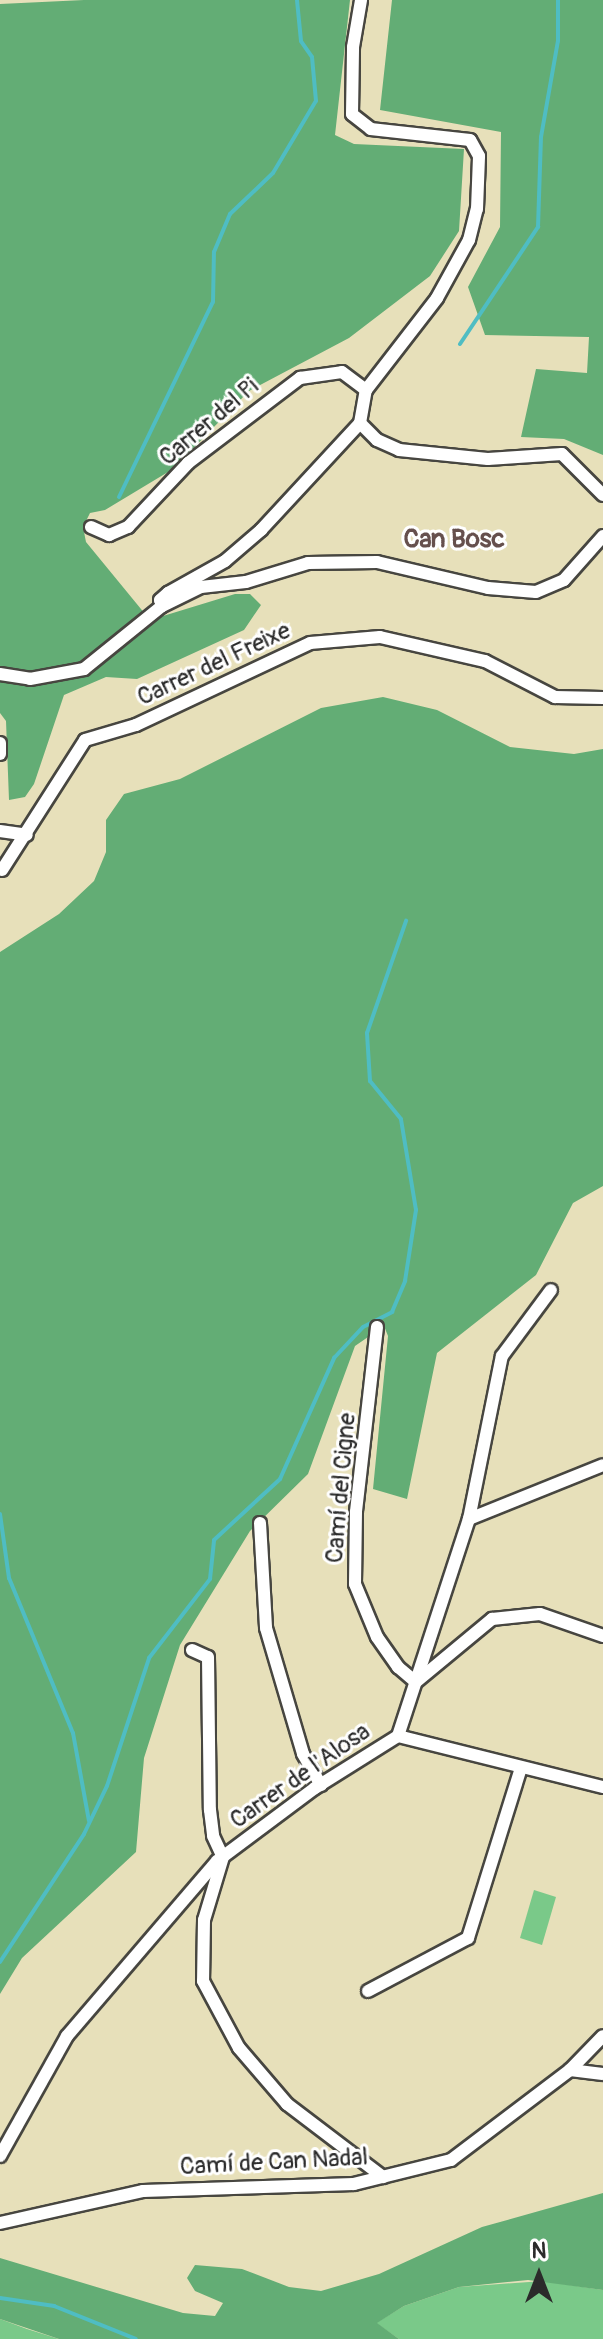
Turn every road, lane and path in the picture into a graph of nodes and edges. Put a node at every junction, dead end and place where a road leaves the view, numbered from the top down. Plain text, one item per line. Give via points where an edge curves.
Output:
1 (361, 0) edge
2 (366, 390) junction
3 (360, 423) junction
4 (603, 495) edge
5 (91, 527) dead end
6 (603, 536) edge
7 (162, 606) junction
8 (0, 674) edge
9 (603, 698) edge
10 (0, 743) edge
11 (0, 754) edge
12 (0, 831) edge
13 (27, 835) junction
14 (2, 870) dead end
15 (551, 1290) dead end
16 (377, 1327) dead end
17 (603, 1465) edge
18 (469, 1519) junction
19 (260, 1523) dead end
20 (603, 1636) edge
21 (192, 1650) dead end
22 (416, 1682) junction
23 (398, 1736) junction
24 (521, 1768) junction
25 (321, 1785) junction
26 (603, 1787) edge
27 (223, 1857) junction
28 (368, 1991) dead end
29 (603, 2036) edge
30 (570, 2070) junction
31 (603, 2074) edge
32 (0, 2156) edge
33 (383, 2177) junction
34 (0, 2223) edge

1 - 2 street via 351,105 358,123 384,132 453,134 470,140 479,156 477,209 469,240 437,298
2 - 3 street
2 - 5 street, Carrer del Pi via 342,372 300,378 188,463 128,527 109,535
3 - 4 street via 377,440 399,450 488,459 562,454 586,472
3 - 7 street via 261,530 225,561 168,593 160,600
6 - 7 street via 564,580 536,592 488,588 377,562 308,563 246,582 201,587
7 - 8 street via 84,669 30,679
9 - 13 street, Carrer del Freixe via 555,697 485,661 380,637 310,643 136,725 85,740
10 - 11 street
12 - 13 street
13 - 14 street, Carrer del Freixe
15 - 18 street, Carrer de l'Alosa via 502,1356
16 - 22 street, Camí del Cigne via 356,1512 355,1584 377,1637
17 - 18 street
18 - 22 street, Carrer de l'Alosa
19 - 25 street via 266,1628 303,1754
20 - 22 street via 540,1614 492,1619
21 - 27 street via 208,1657 210,1810 213,1836
22 - 23 street, Carrer de l'Alosa
23 - 24 street
23 - 25 street, Carrer de l'Alosa
24 - 26 street
24 - 28 street via 468,1938
25 - 27 street, Carrer de l'Alosa
27 - 32 street, Carrer de l'Alosa via 67,2036
27 - 33 street via 204,1920 203,1981 239,2048 287,2104
29 - 30 street, Camí de Can Nadal
30 - 31 street
30 - 33 street, Camí de Can Nadal via 451,2160
33 - 34 street, Camí de Can Nadal via 354,2184 143,2191

